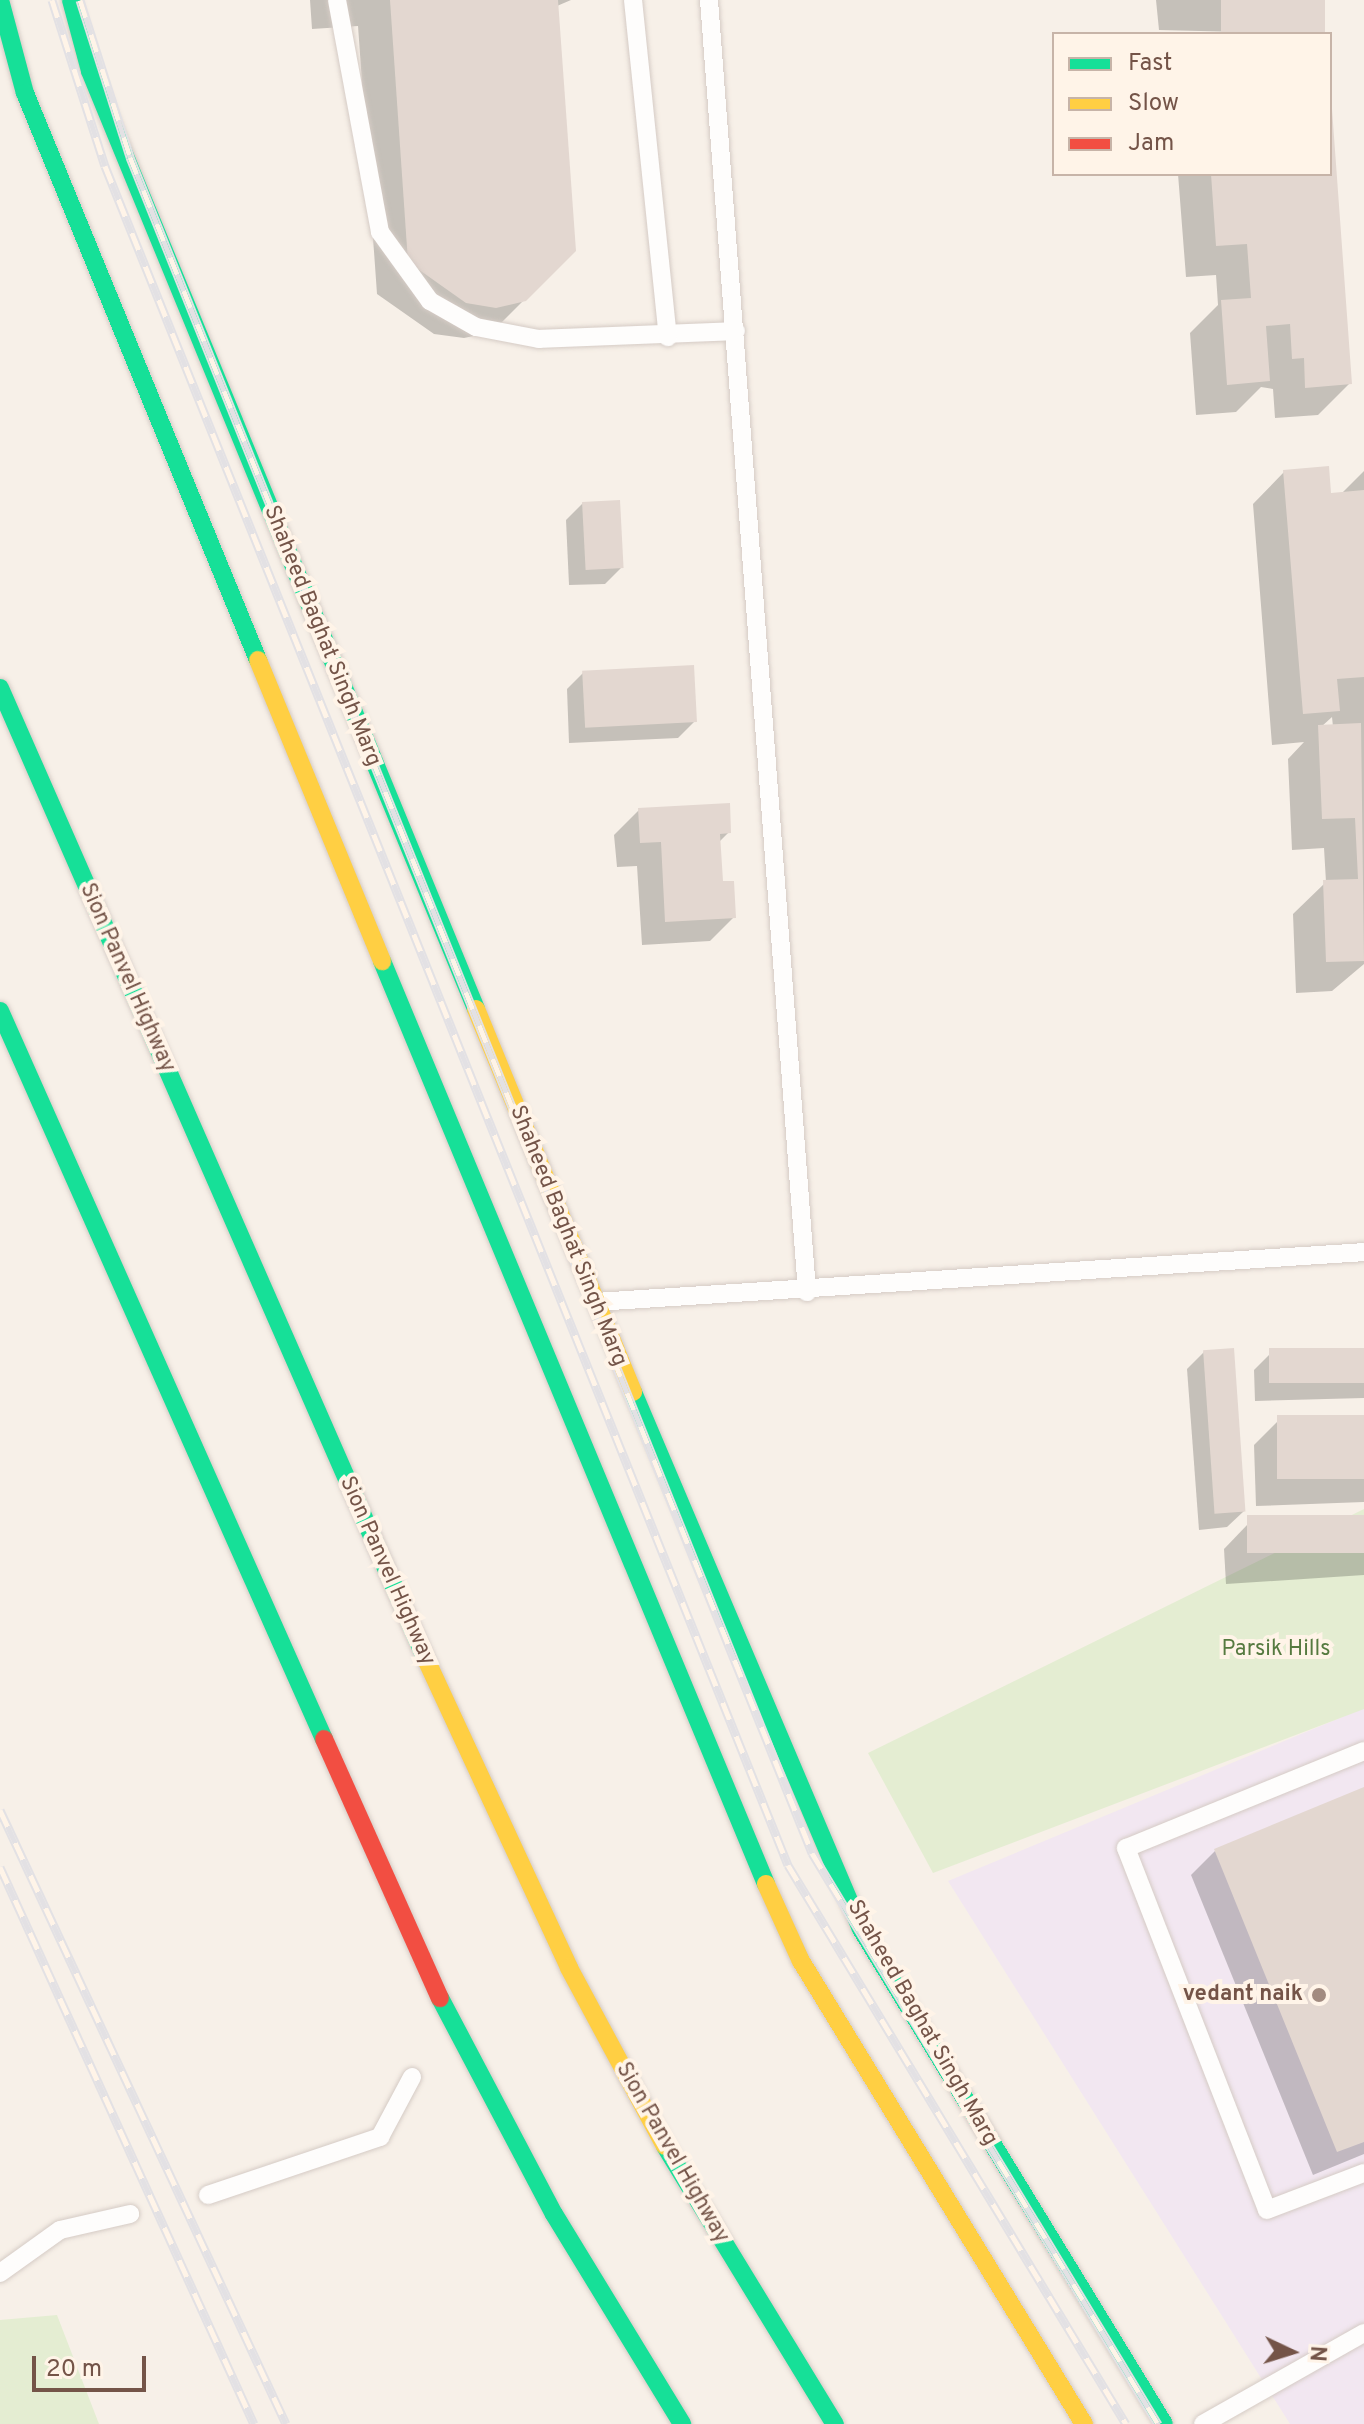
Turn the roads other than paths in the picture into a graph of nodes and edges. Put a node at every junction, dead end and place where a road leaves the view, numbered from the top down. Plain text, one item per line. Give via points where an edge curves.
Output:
1 (0, 0) edge
2 (71, 0) edge
3 (337, 0) edge
4 (633, 0) edge
5 (709, 0) edge
6 (736, 331) junction
7 (668, 337) junction
8 (0, 688) edge
9 (0, 1011) edge
10 (1364, 1252) edge
11 (807, 1292) junction
12 (596, 1302) junction
13 (1364, 1751) edge
14 (412, 2077) dead end
15 (1363, 2175) edge
16 (208, 2195) dead end
17 (130, 2214) dead end
18 (0, 2273) edge
19 (1364, 2333) edge
20 (682, 2424) edge
21 (835, 2424) edge
22 (1084, 2424) edge
23 (1164, 2424) edge
24 (1203, 2424) edge

1 - 22 main road via 25,93 732,1807 801,1961
2 - 12 main road, Shaheed Baghat Singh Marg via 90,71
3 - 7 lane via 380,232 430,301 476,327 539,339
4 - 7 lane
5 - 6 lane
6 - 7 lane
6 - 11 lane
8 - 21 main road, Sion Panvel Highway via 479,1780 569,1968 666,2149
9 - 20 main road via 453,2028 554,2214
10 - 11 lane
11 - 12 lane
12 - 23 main road, Shaheed Baghat Singh Marg via 861,1929
13 - 15 lane via 1126,1848 1267,2210
14 - 16 lane via 380,2137
17 - 18 lane via 60,2230
19 - 24 lane

